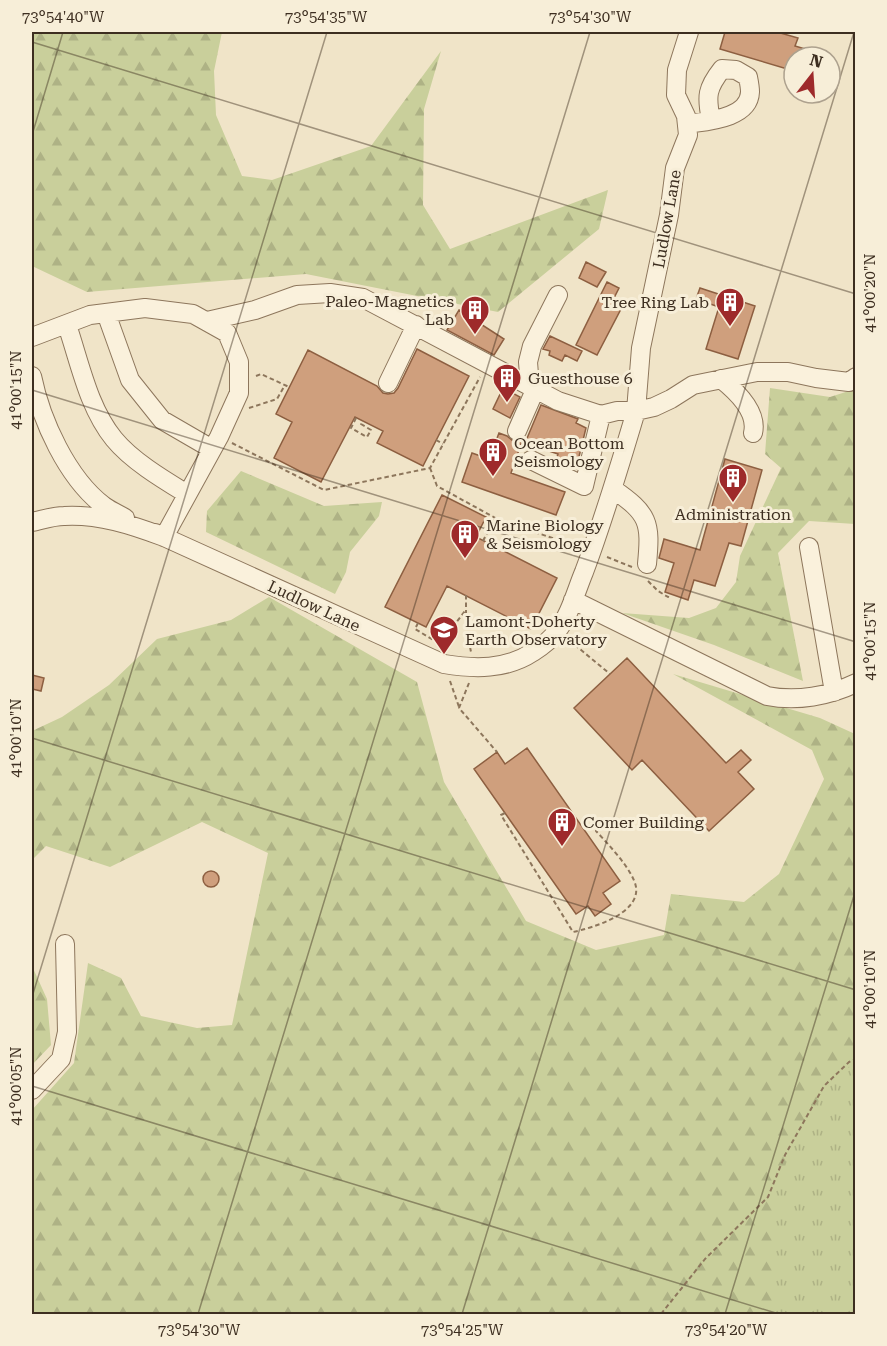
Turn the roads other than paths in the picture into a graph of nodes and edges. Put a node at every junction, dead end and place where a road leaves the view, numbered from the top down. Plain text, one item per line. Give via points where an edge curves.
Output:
1 (689, 32) edge
2 (711, 120) dead end
3 (687, 124) junction
4 (558, 295) dead end
5 (106, 313) junction
6 (207, 321) junction
7 (67, 325) junction
8 (416, 325) junction
9 (32, 338) edge
10 (32, 376) edge
11 (855, 377) edge
12 (721, 379) junction
13 (388, 383) dead end
14 (532, 389) junction
15 (636, 411) junction
16 (601, 415) junction
17 (517, 431) dead end
18 (753, 433) dead end
19 (215, 443) junction
20 (531, 460) dead end
21 (613, 489) junction
22 (187, 494) junction
23 (32, 522) edge
24 (164, 537) junction
25 (809, 547) dead end
26 (646, 564) dead end
27 (573, 600) junction
28 (855, 683) edge
29 (834, 692) junction
30 (65, 944) dead end
31 (32, 1089) edge

1 - 3 lane via 677,70 676,95
2 - 3 lane
3 - 15 lane, Ludlow Lane via 688,135 675,168 641,348
4 - 14 lane via 532,346 528,362
5 - 6 lane via 145,308 193,314
5 - 7 lane
5 - 19 lane via 130,380 162,420
6 - 8 lane via 297,296 330,293 363,298
6 - 19 lane via 227,333 239,362 239,393
7 - 9 lane
7 - 22 lane via 92,402 114,439 152,472
8 - 13 lane
8 - 14 lane
10 - 24 lane via 44,421 80,481 103,505
11 - 12 lane via 849,382 788,372 758,372
12 - 15 lane via 693,385 654,407
12 - 18 lane via 752,415
14 - 16 lane
14 - 17 lane
15 - 16 lane
15 - 21 lane, Ludlow Lane
16 - 20 lane via 584,486
19 - 22 lane
21 - 26 lane via 644,515 649,531
21 - 27 lane, Ludlow Lane
22 - 24 lane
23 - 24 lane, Ludlow Lane via 63,516 93,517
24 - 27 lane, Ludlow Lane via 441,656 472,661 503,665 532,653 557,631
25 - 29 lane
27 - 29 lane via 767,696 781,699
28 - 29 lane
30 - 31 lane via 67,1032 61,1059

